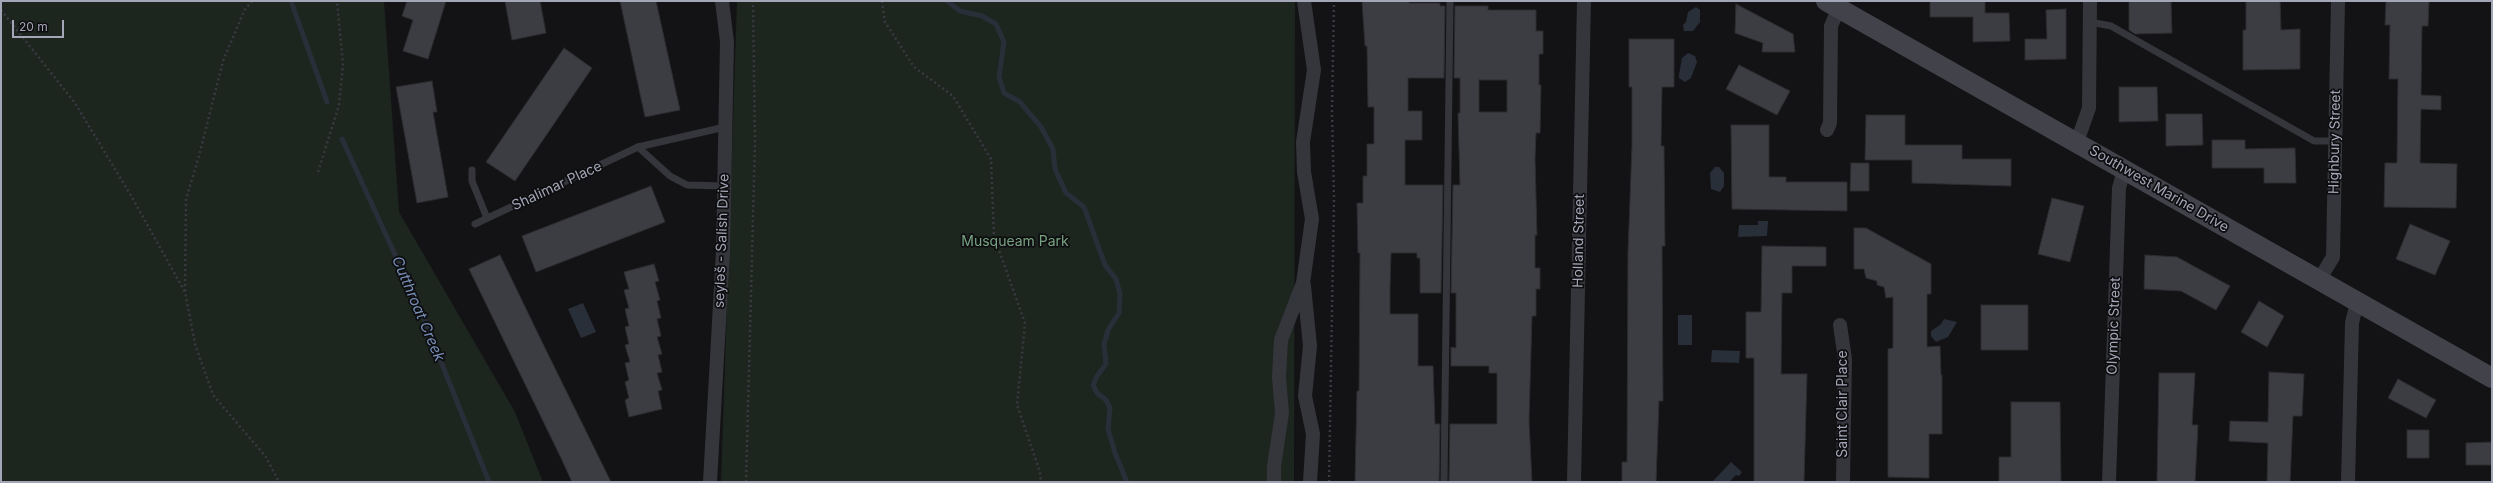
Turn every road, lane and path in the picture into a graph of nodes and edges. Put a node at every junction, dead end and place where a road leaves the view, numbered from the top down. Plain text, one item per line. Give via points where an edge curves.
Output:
1 (252, 1) edge
2 (337, 1) edge
3 (722, 1) edge
4 (753, 1) edge
5 (882, 1) edge
6 (1304, 1) edge
7 (1334, 1) edge
8 (1450, 1) edge
9 (1584, 1) edge
10 (2090, 1) edge
11 (2338, 1) edge
12 (1835, 3) edge
13 (1, 10) edge
14 (2090, 22) junction
15 (725, 127) junction
16 (1827, 130) dead end
17 (2336, 141) junction
18 (2077, 142) junction
19 (638, 147) junction
20 (472, 170) dead end
21 (2124, 170) junction
22 (318, 172) dead end
23 (724, 186) junction
24 (487, 218) junction
25 (475, 224) dead end
26 (2319, 280) junction
27 (1303, 283) junction
28 (185, 292) junction
29 (2357, 302) junction
30 (1840, 325) dead end
31 (2492, 378) edge
32 (279, 482) edge
33 (710, 482) edge
34 (746, 482) edge
35 (1041, 482) edge
36 (1274, 482) edge
37 (1310, 482) edge
38 (1329, 482) edge
39 (1444, 482) edge
40 (1574, 482) edge
41 (1843, 482) edge
42 (2109, 482) edge
43 (2348, 482) edge

1 - 28 path via 244,11 222,61 186,199
2 - 22 path via 343,65 339,105
3 - 15 street, seyləš - Salish Drive via 727,42
4 - 34 path via 755,143
5 - 35 path via 885,22 914,67 953,96 991,159 994,236 1025,323 1017,405 1040,472
6 - 27 street via 1314,70 1303,142 1304,172 1312,219
7 - 38 path via 1334,198
8 - 39 lane
9 - 40 street, Holland Street
10 - 14 street
11 - 17 street, Highbury Street
12 - 16 street via 1831,26 1830,123
12 - 18 main road, Southwest Marine Drive
13 - 28 path via 74,103 130,194
14 - 17 lane via 2110,26 2314,141
14 - 18 street via 2089,108
15 - 19 lane, Shalimar Place
15 - 23 street, seyləš - Salish Drive
17 - 26 street, Highbury Street via 2333,257
18 - 21 main road, Southwest Marine Drive
19 - 23 lane via 670,176 687,185
19 - 24 lane, Shalimar Place
20 - 24 lane via 472,181
21 - 26 main road, Southwest Marine Drive
21 - 42 street, Olympic Street via 2118,188
23 - 33 street, seyləš - Salish Drive via 723,259
24 - 25 lane, Shalimar Place
26 - 29 main road, Southwest Marine Drive
27 - 36 street via 1281,340 1279,377 1282,413
27 - 37 street via 1310,346 1305,396 1313,434
28 - 32 path via 195,344 213,395 266,457
29 - 31 main road, Southwest Marine Drive
29 - 43 street via 2352,323
30 - 41 street, Saint Clair Place via 1845,359

